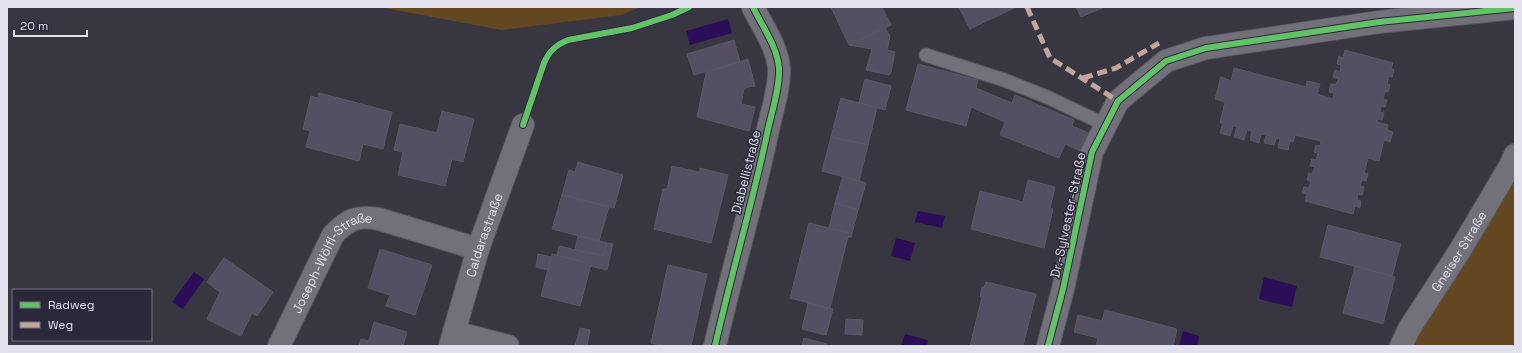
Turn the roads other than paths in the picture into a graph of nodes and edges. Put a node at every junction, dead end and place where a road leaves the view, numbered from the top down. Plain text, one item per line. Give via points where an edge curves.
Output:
1 (752, 7) edge
2 (1515, 8) edge
3 (926, 55) dead end
4 (523, 125) dead end
5 (1106, 125) junction
6 (1515, 155) edge
7 (478, 248) junction
8 (452, 339) edge
9 (279, 346) edge
10 (508, 346) edge
11 (715, 346) edge
12 (1048, 346) edge
13 (1401, 346) edge

1 - 11 street, Diabellistraße via 774,48 779,69 760,166
2 - 5 street, Dr.-Sylvester-Straße via 1379,22 1206,48 1166,61 1118,101
3 - 5 lane via 1004,80
4 - 7 street, Caldarastraße
5 - 12 street, Dr.-Sylvester-Straße via 1092,152
6 - 13 street, Gneiser Straße via 1460,252 1409,329
7 - 8 street, Caldarastraße
7 - 9 street, Joseph-Wölfl-Straße via 379,219 354,219 333,235
8 - 10 street

